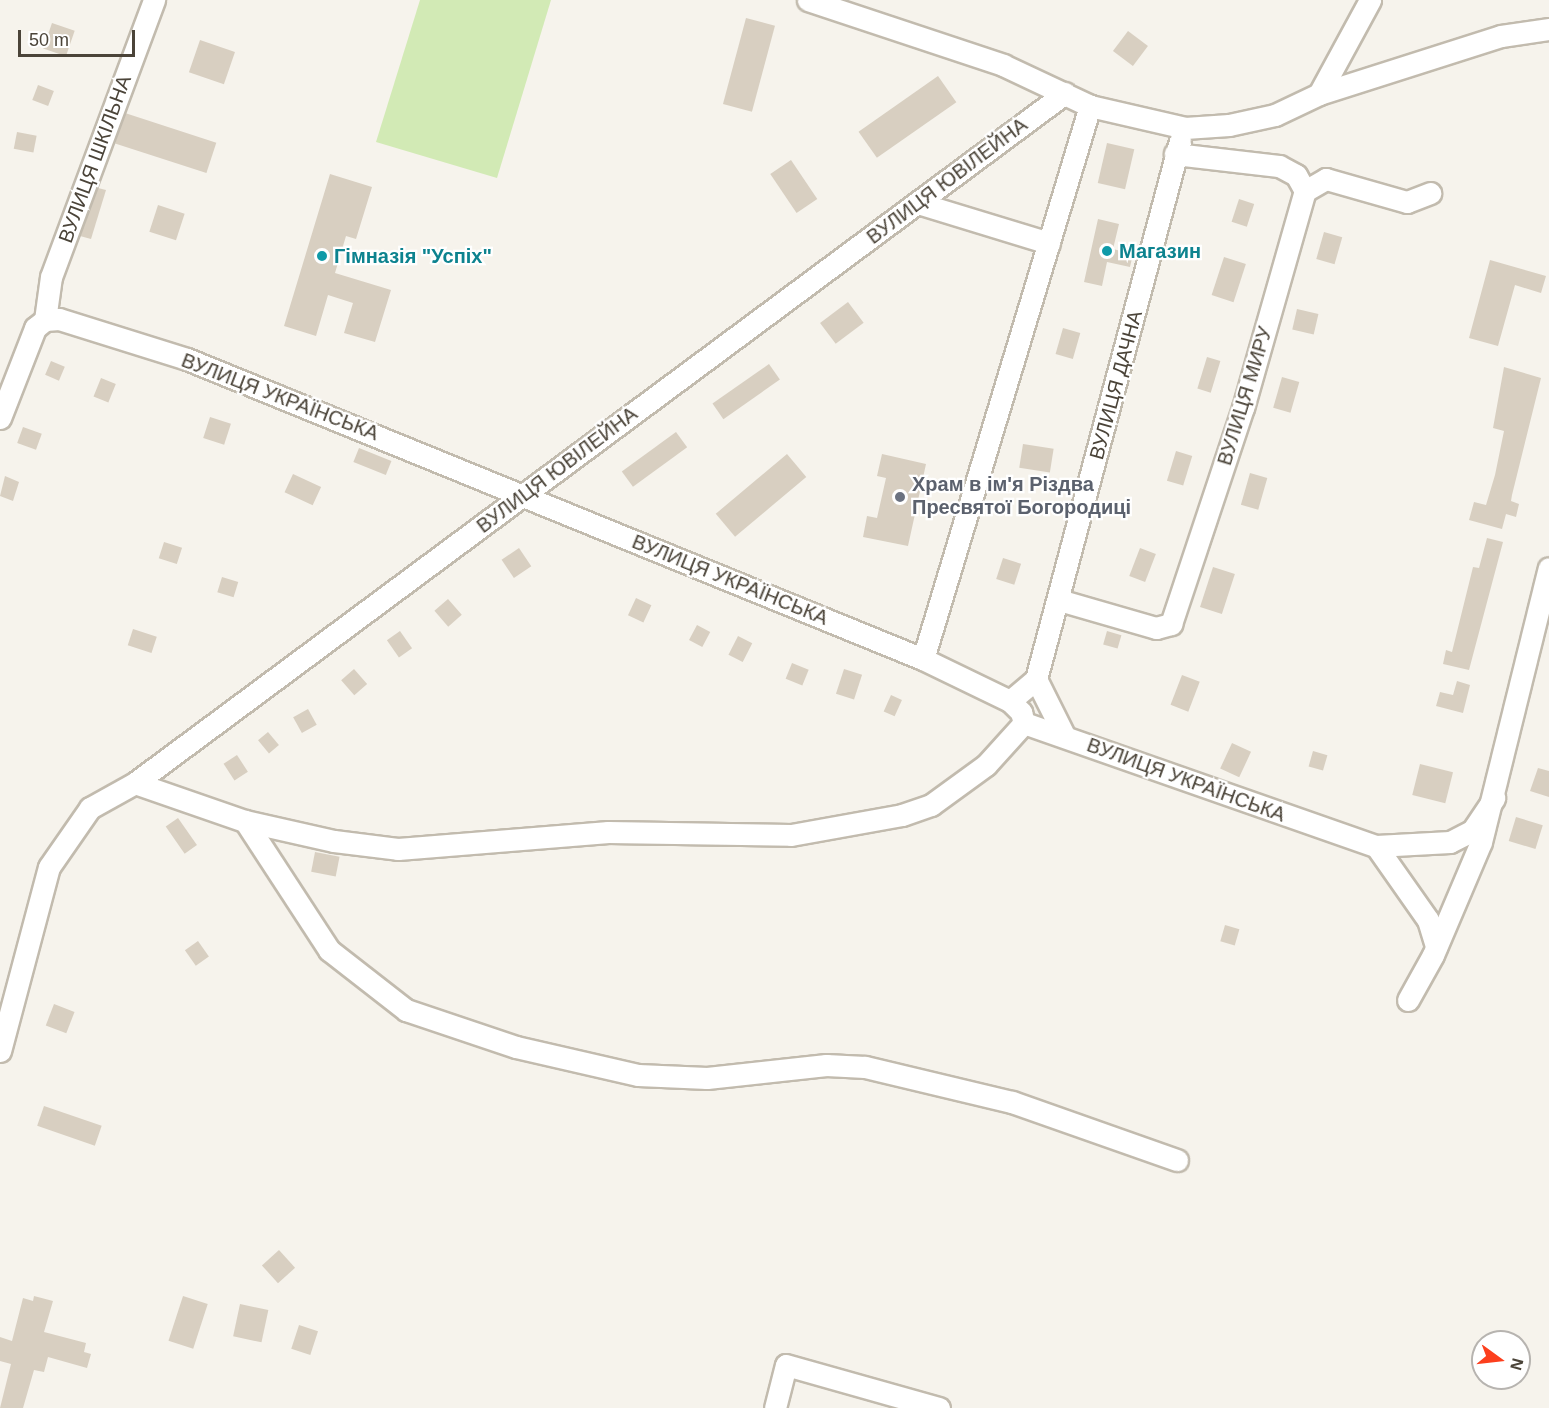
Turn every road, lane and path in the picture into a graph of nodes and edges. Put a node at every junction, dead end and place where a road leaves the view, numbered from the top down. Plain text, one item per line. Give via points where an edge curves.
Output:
1 (154, 0) edge
2 (808, 0) edge
3 (1370, 0) edge
4 (1549, 29) edge
5 (1065, 93) junction
6 (1319, 94) junction
7 (1090, 105) junction
8 (1185, 128) junction
9 (1175, 154) junction
10 (1305, 191) junction
11 (1430, 193) dead end
12 (918, 203) junction
13 (1049, 243) junction
14 (45, 320) junction
15 (0, 418) edge
16 (524, 495) junction
17 (1549, 568) edge
18 (1059, 600) junction
19 (923, 659) junction
20 (1036, 679) junction
21 (1010, 701) junction
22 (1024, 723) junction
23 (1064, 735) junction
24 (135, 783) junction
25 (1494, 798) junction
26 (245, 821) junction
27 (1376, 846) junction
28 (1416, 902) junction
29 (1453, 909) junction
30 (1436, 947) junction
31 (1407, 1000) dead end
32 (0, 1052) edge
33 (1177, 1160) dead end
34 (775, 1408) edge
35 (939, 1408) edge

1 - 14 street, ВУЛИЦЯ ШКІЛЬНА via 51,277
2 - 5 street via 947,45
3 - 6 street
4 - 6 street via 1501,36
5 - 7 street
5 - 12 street, ВУЛИЦЯ ЮВІЛЕЙНА
6 - 8 street via 1275,115 1229,125
7 - 8 street
7 - 13 street
8 - 9 street, ВУЛИЦЯ ДАЧНА
9 - 10 street via 1279,166 1296,175
9 - 18 street, ВУЛИЦЯ ДАЧНА
10 - 11 street via 1326,179 1407,202
10 - 18 street, ВУЛИЦЯ МИРУ via 1243,408 1171,624 1156,628
12 - 13 street
12 - 16 street, ВУЛИЦЯ ЮВІЛЕЙНА
13 - 19 street
14 - 15 street via 34,328
14 - 16 street, ВУЛИЦЯ УКРАЇНСЬКА via 59,319 187,359
16 - 19 street, ВУЛИЦЯ УКРАЇНСЬКА
16 - 24 street, ВУЛИЦЯ ЮВІЛЕЙНА
17 - 25 street, ВУЛИЦЯ УКРАЇНСЬКА
18 - 20 street, ВУЛИЦЯ ДАЧНА
19 - 21 street, ВУЛИЦЯ УКРАЇНСЬКА
20 - 21 street
20 - 23 street
21 - 22 street via 1021,712
22 - 23 street, ВУЛИЦЯ УКРАЇНСЬКА
22 - 26 street via 986,765 931,805 791,836 608,832 398,849 334,841
23 - 27 street, ВУЛИЦЯ УКРАЇНСЬКА via 1194,785
24 - 26 street
24 - 32 street, ВУЛИЦЯ ЮВІЛЕЙНА via 90,808 56,853
25 - 27 street, ВУЛИЦЯ УКРАЇНСЬКА via 1472,831 1450,842
25 - 29 street, ВУЛИЦЯ УКРАЇНСЬКА via 1481,842
26 - 33 street via 329,950 406,1010 516,1047 638,1076 707,1078 826,1065 865,1068 1012,1102
27 - 28 street
28 - 29 street
28 - 30 street via 1428,920
29 - 30 street, ВУЛИЦЯ УКРАЇНСЬКА
30 - 31 street, ВУЛИЦЯ УКРАЇНСЬКА
34 - 35 street via 786,1365

